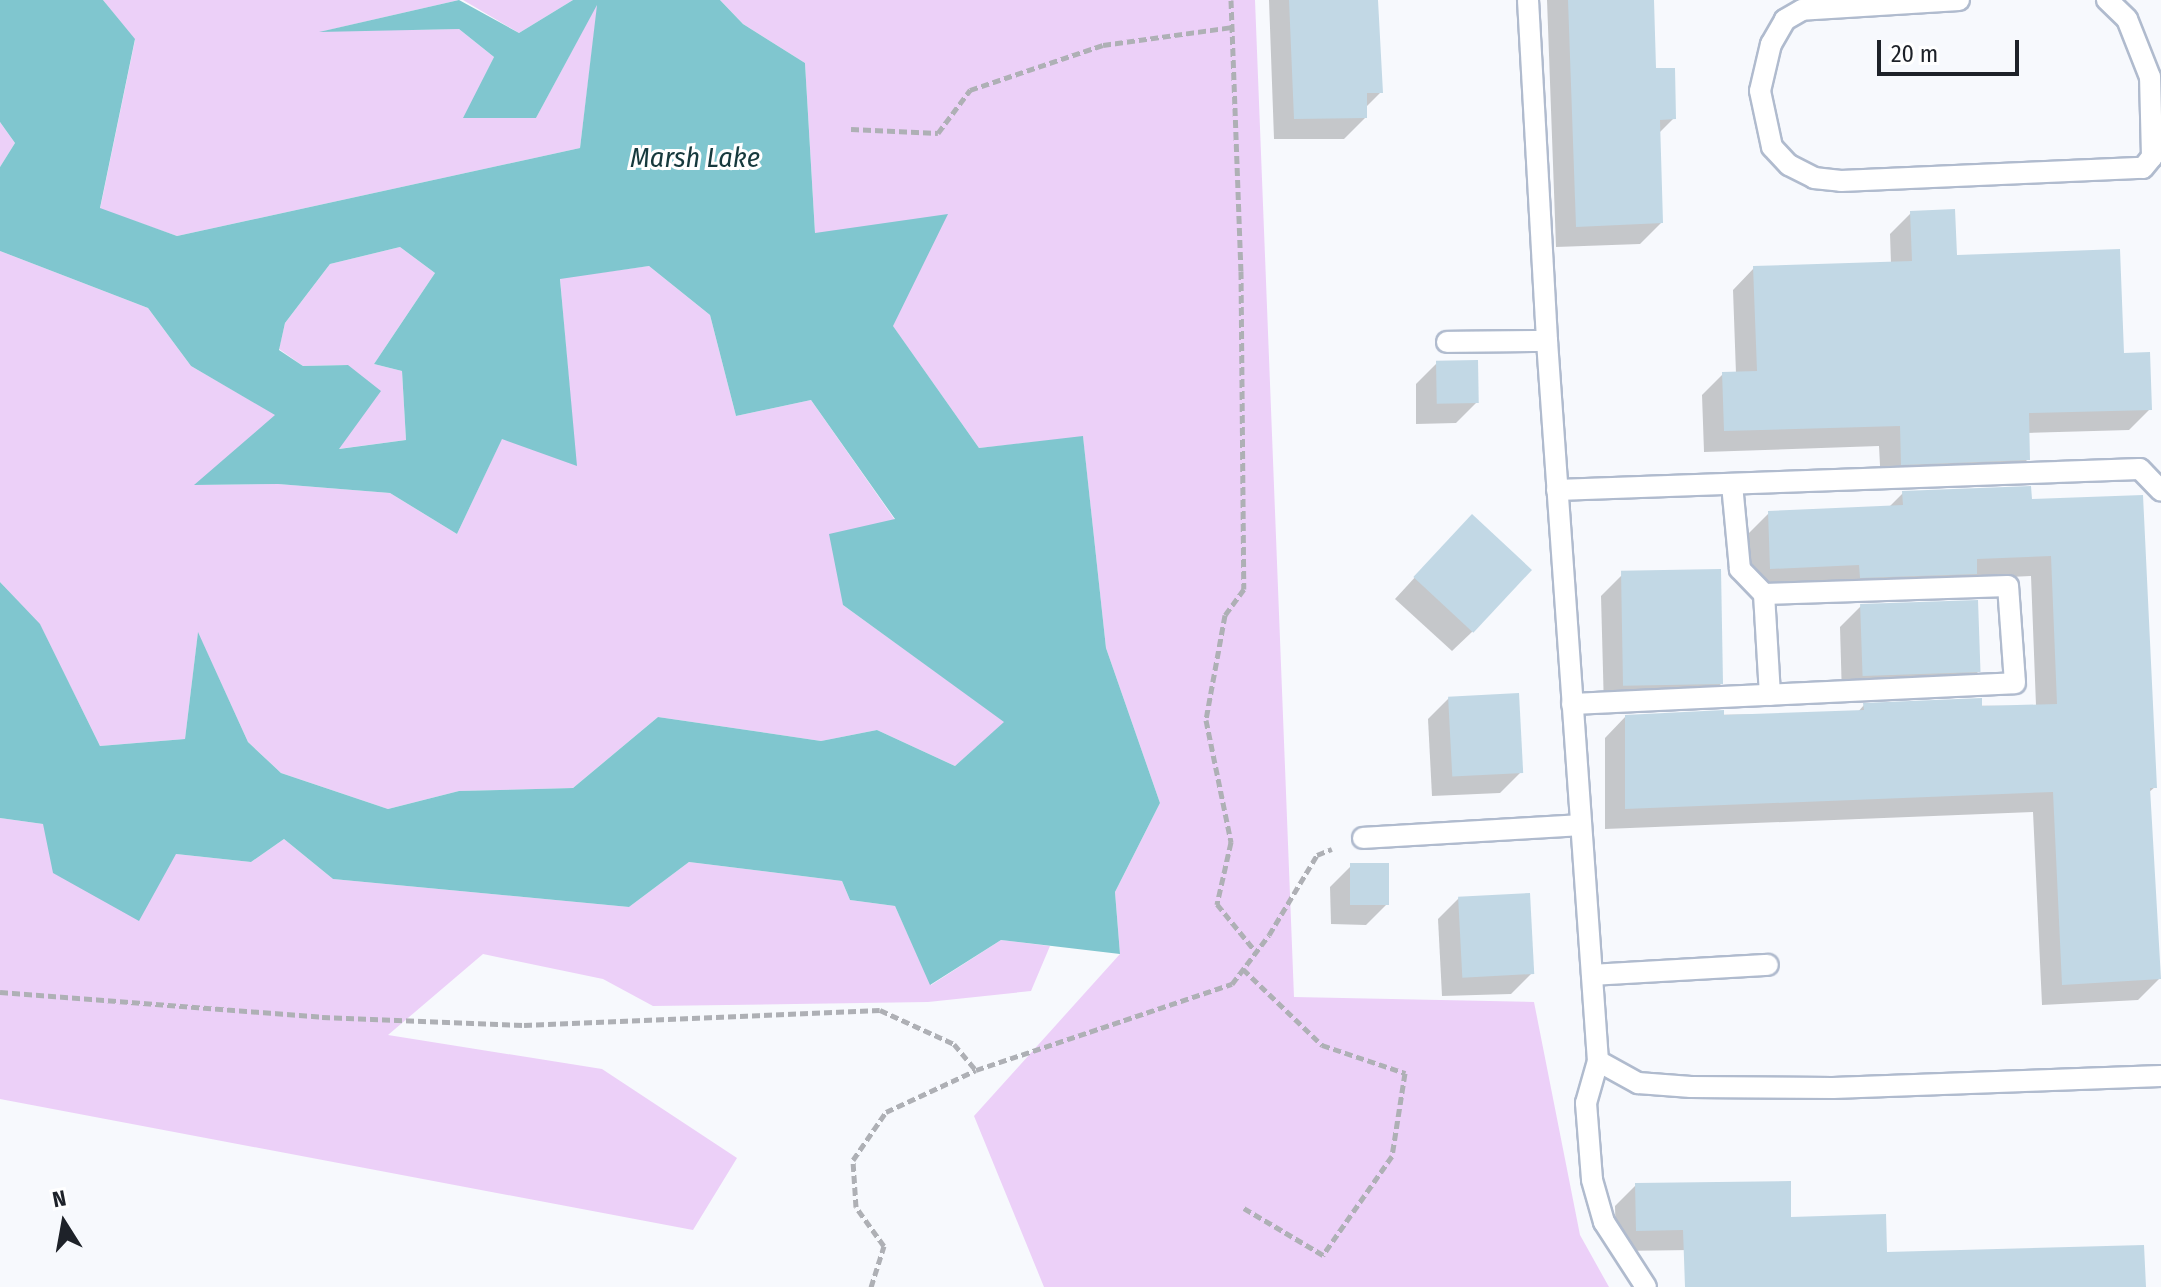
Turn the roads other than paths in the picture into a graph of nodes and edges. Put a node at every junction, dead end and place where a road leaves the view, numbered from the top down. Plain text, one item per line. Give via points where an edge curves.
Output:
1 (1528, 0) edge
2 (1959, 0) edge
3 (2107, 0) edge
4 (1925, 1) edge
5 (2155, 77) edge
6 (2157, 165) edge
7 (1547, 341) junction
8 (1447, 342) dead end
9 (1732, 485) junction
10 (1557, 490) junction
11 (2161, 491) edge
12 (1764, 594) junction
13 (1770, 695) junction
14 (1572, 704) junction
15 (1581, 825) junction
16 (1363, 838) road end
17 (1768, 965) dead end
18 (1592, 975) junction
19 (1598, 1061) junction
20 (2161, 1076) edge
21 (1646, 1287) edge

1 - 7 lane
2 - 4 lane
3 - 5 lane via 2127,19
4 - 6 lane via 1802,10 1785,20 1771,44 1760,91 1772,147 1789,165 1814,178 1853,181 2120,171
5 - 6 lane
7 - 8 lane
7 - 10 lane
9 - 10 lane
9 - 11 lane via 2140,469
9 - 12 lane via 1740,569
10 - 14 lane
12 - 13 lane
12 - 13 lane via 2008,586 2015,683
13 - 14 lane
14 - 15 lane
15 - 16 lane
15 - 18 lane
17 - 18 lane
18 - 19 lane
19 - 20 lane via 1638,1083 1691,1087 1833,1088
19 - 21 lane via 1586,1103 1592,1180 1604,1222

